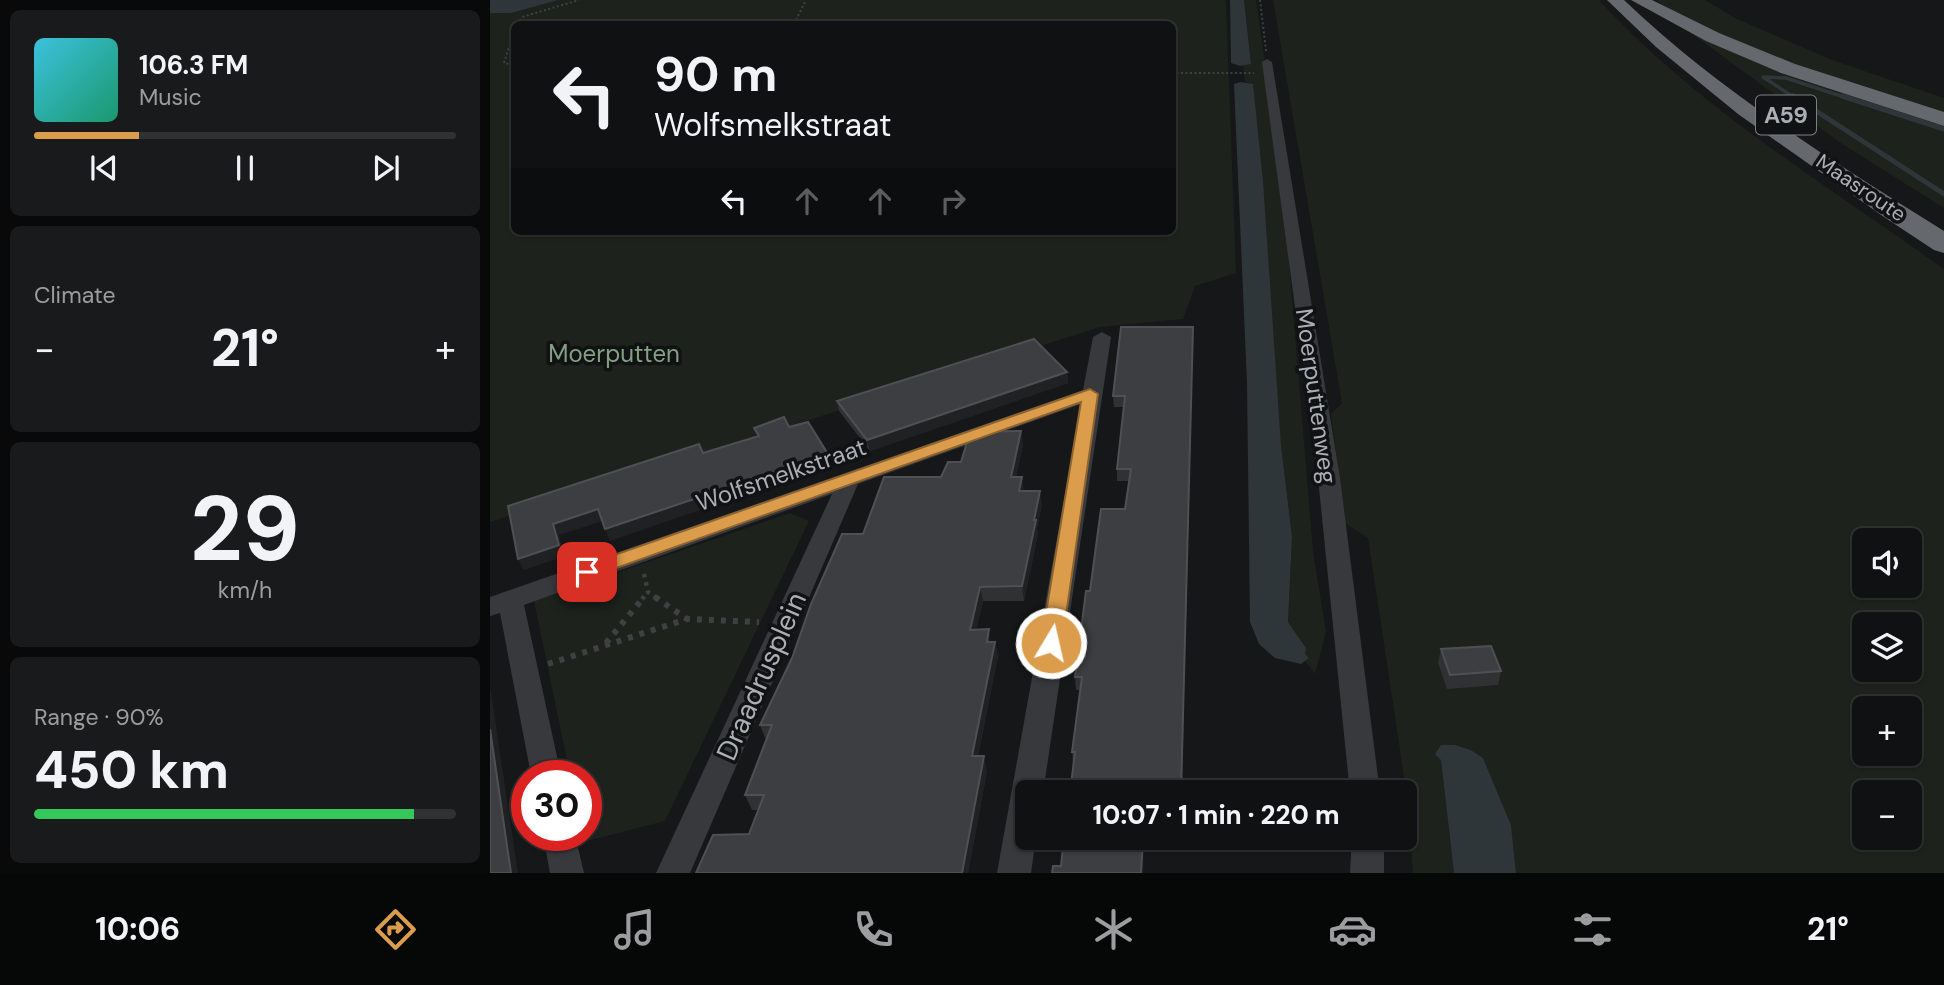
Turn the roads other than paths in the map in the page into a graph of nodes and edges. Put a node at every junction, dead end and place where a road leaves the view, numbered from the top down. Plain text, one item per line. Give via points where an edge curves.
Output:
1 (1615, 0) edge
2 (1638, 0) edge
3 (1268, 68) road end
4 (1944, 119) edge
5 (1888, 208) junction
6 (1944, 219) edge
7 (1944, 243) edge
8 (1944, 255) edge
9 (1102, 337) dead end
10 (1090, 394) junction
11 (849, 480) junction
12 (500, 604) edge
13 (543, 760) edge
14 (1364, 780) edge
15 (1368, 850) edge
16 (562, 851) edge
17 (567, 873) edge
18 (673, 873) edge
19 (1014, 873) edge
20 (1367, 873) edge

1 - 5 highway, Maasroute / A59 via 1708,80
2 - 4 highway, A59 via 1700,33 1812,79
2 - 6 highway, Maasroute / A59 via 1761,98
3 - 14 street, Moerputtenweg via 1329,478
5 - 7 highway, Maasroute / A59
5 - 8 highway, A59
9 - 10 street
10 - 11 street, Wolfsmelkstraat
10 - 19 street
11 - 12 street, Wolfsmelkstraat
11 - 18 street, Draadrusplein
12 - 13 street via 524,672
15 - 20 street
16 - 17 street

